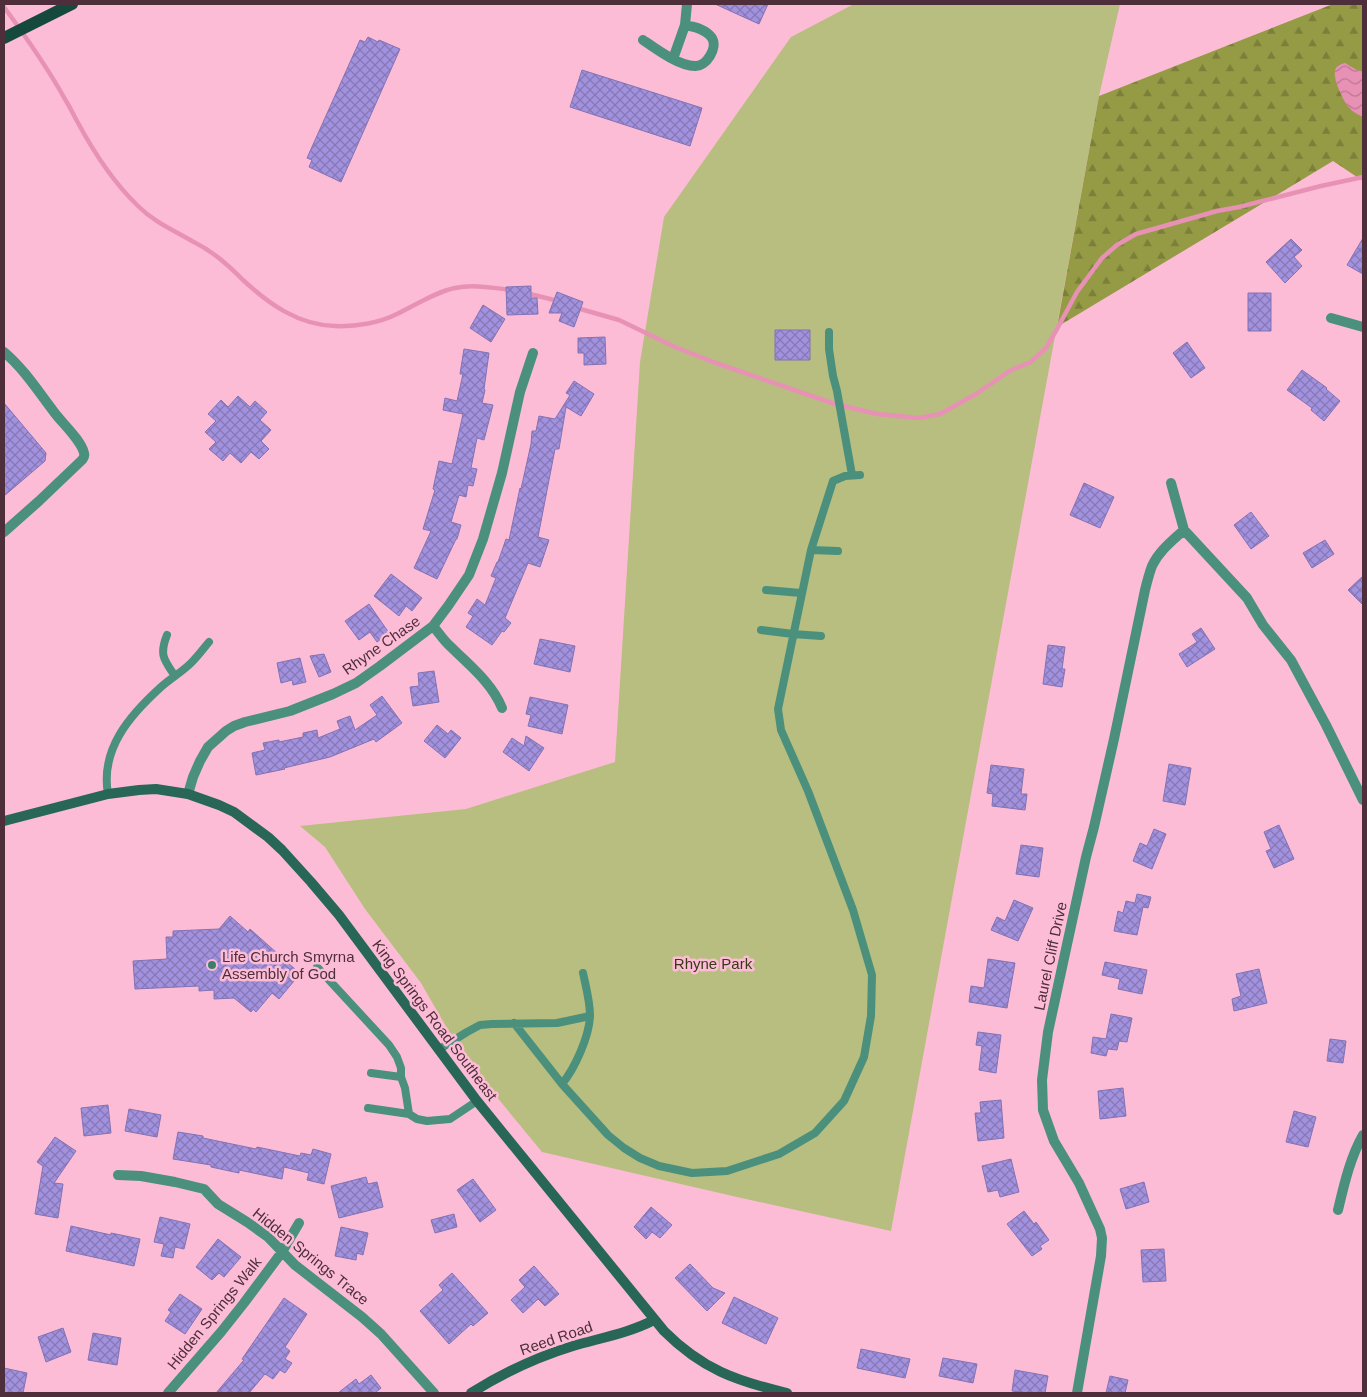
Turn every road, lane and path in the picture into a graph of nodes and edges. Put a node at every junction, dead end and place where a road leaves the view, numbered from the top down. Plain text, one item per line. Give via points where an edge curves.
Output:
1 (72, 4) edge
2 (687, 4) edge
3 (684, 25) junction
4 (4, 38) edge
5 (643, 40) dead end
6 (673, 59) junction
7 (1331, 318) dead end
8 (1363, 327) edge
9 (829, 332) dead end
10 (4, 352) edge
11 (533, 353) dead end
12 (1171, 483) dead end
13 (1184, 530) junction
14 (4, 532) edge
15 (811, 550) junction
16 (838, 551) dead end
17 (766, 590) dead end
18 (801, 593) junction
19 (433, 626) junction
20 (761, 630) dead end
21 (793, 634) junction
22 (167, 635) dead end
23 (821, 636) dead end
24 (209, 642) dead end
25 (175, 676) junction
26 (502, 708) dead end
27 (108, 794) junction
28 (188, 794) junction
29 (1363, 800) edge
30 (4, 821) edge
31 (317, 967) dead end
32 (582, 973) dead end
33 (590, 1016) junction
34 (514, 1023) junction
35 (438, 1050) junction
36 (371, 1073) dead end
37 (402, 1077) junction
38 (562, 1084) junction
39 (477, 1101) junction
40 (368, 1108) dead end
41 (409, 1114) junction
42 (1363, 1135) edge
43 (118, 1175) dead end
44 (1338, 1210) dead end
45 (299, 1223) dead end
46 (282, 1252) junction
47 (654, 1320) junction
48 (168, 1393) edge
49 (434, 1393) edge
50 (471, 1393) edge
51 (787, 1393) edge
52 (1077, 1393) edge

1 - 4 main road
2 - 3 street
3 - 6 street
3 - 6 street via 702,29 711,36 713,48 701,65
5 - 6 street
7 - 8 street
9 - 15 lane via 832,367 856,475 833,481
10 - 14 street via 34,385 84,452 82,460
11 - 19 street, Rhyne Chase via 483,539 469,575
12 - 13 street
13 - 29 street via 1247,598 1290,660
13 - 52 street, Laurel Cliff Drive via 1158,556 1145,590 1048,1032 1042,1080 1043,1110 1054,1141 1080,1183 1102,1238
15 - 16 lane
15 - 18 lane
17 - 18 lane
18 - 21 lane
19 - 26 street via 485,681
19 - 28 street, Rhyne Chase via 380,666 333,694 226,731 208,747
20 - 21 lane
21 - 23 lane
21 - 38 lane via 778,709 781,730 853,910 872,975 871,1016 864,1057 844,1101 814,1133 779,1154 727,1171 692,1173 659,1166 624,1148
22 - 25 lane via 163,659
24 - 25 lane
25 - 27 lane via 128,720 114,744 108,764
27 - 28 street, King Springs Road Southeast via 139,790
27 - 30 street, King Springs Road Southeast
28 - 35 street, King Springs Road Southeast via 234,812 282,850 339,916
31 - 37 lane via 389,1045 398,1057
32 - 33 lane
33 - 34 lane via 557,1023
33 - 38 lane via 576,1060
34 - 35 lane via 480,1025
34 - 38 lane
35 - 39 street, King Springs Road Southeast
36 - 37 lane
37 - 41 lane
39 - 41 lane via 450,1119 427,1121
39 - 47 street, King Springs Road Southeast
40 - 41 lane
42 - 44 street via 1345,1180
43 - 46 street, Hidden Springs Trace via 141,1176 204,1189 218,1204 268,1237
45 - 46 street, Hidden Springs Walk
46 - 48 street, Hidden Springs Walk via 221,1332
46 - 49 street, Hidden Springs Trace via 314,1282 381,1334
47 - 50 street, Reed Road via 532,1361
47 - 51 street, King Springs Road Southeast via 675,1342 709,1367 740,1381

